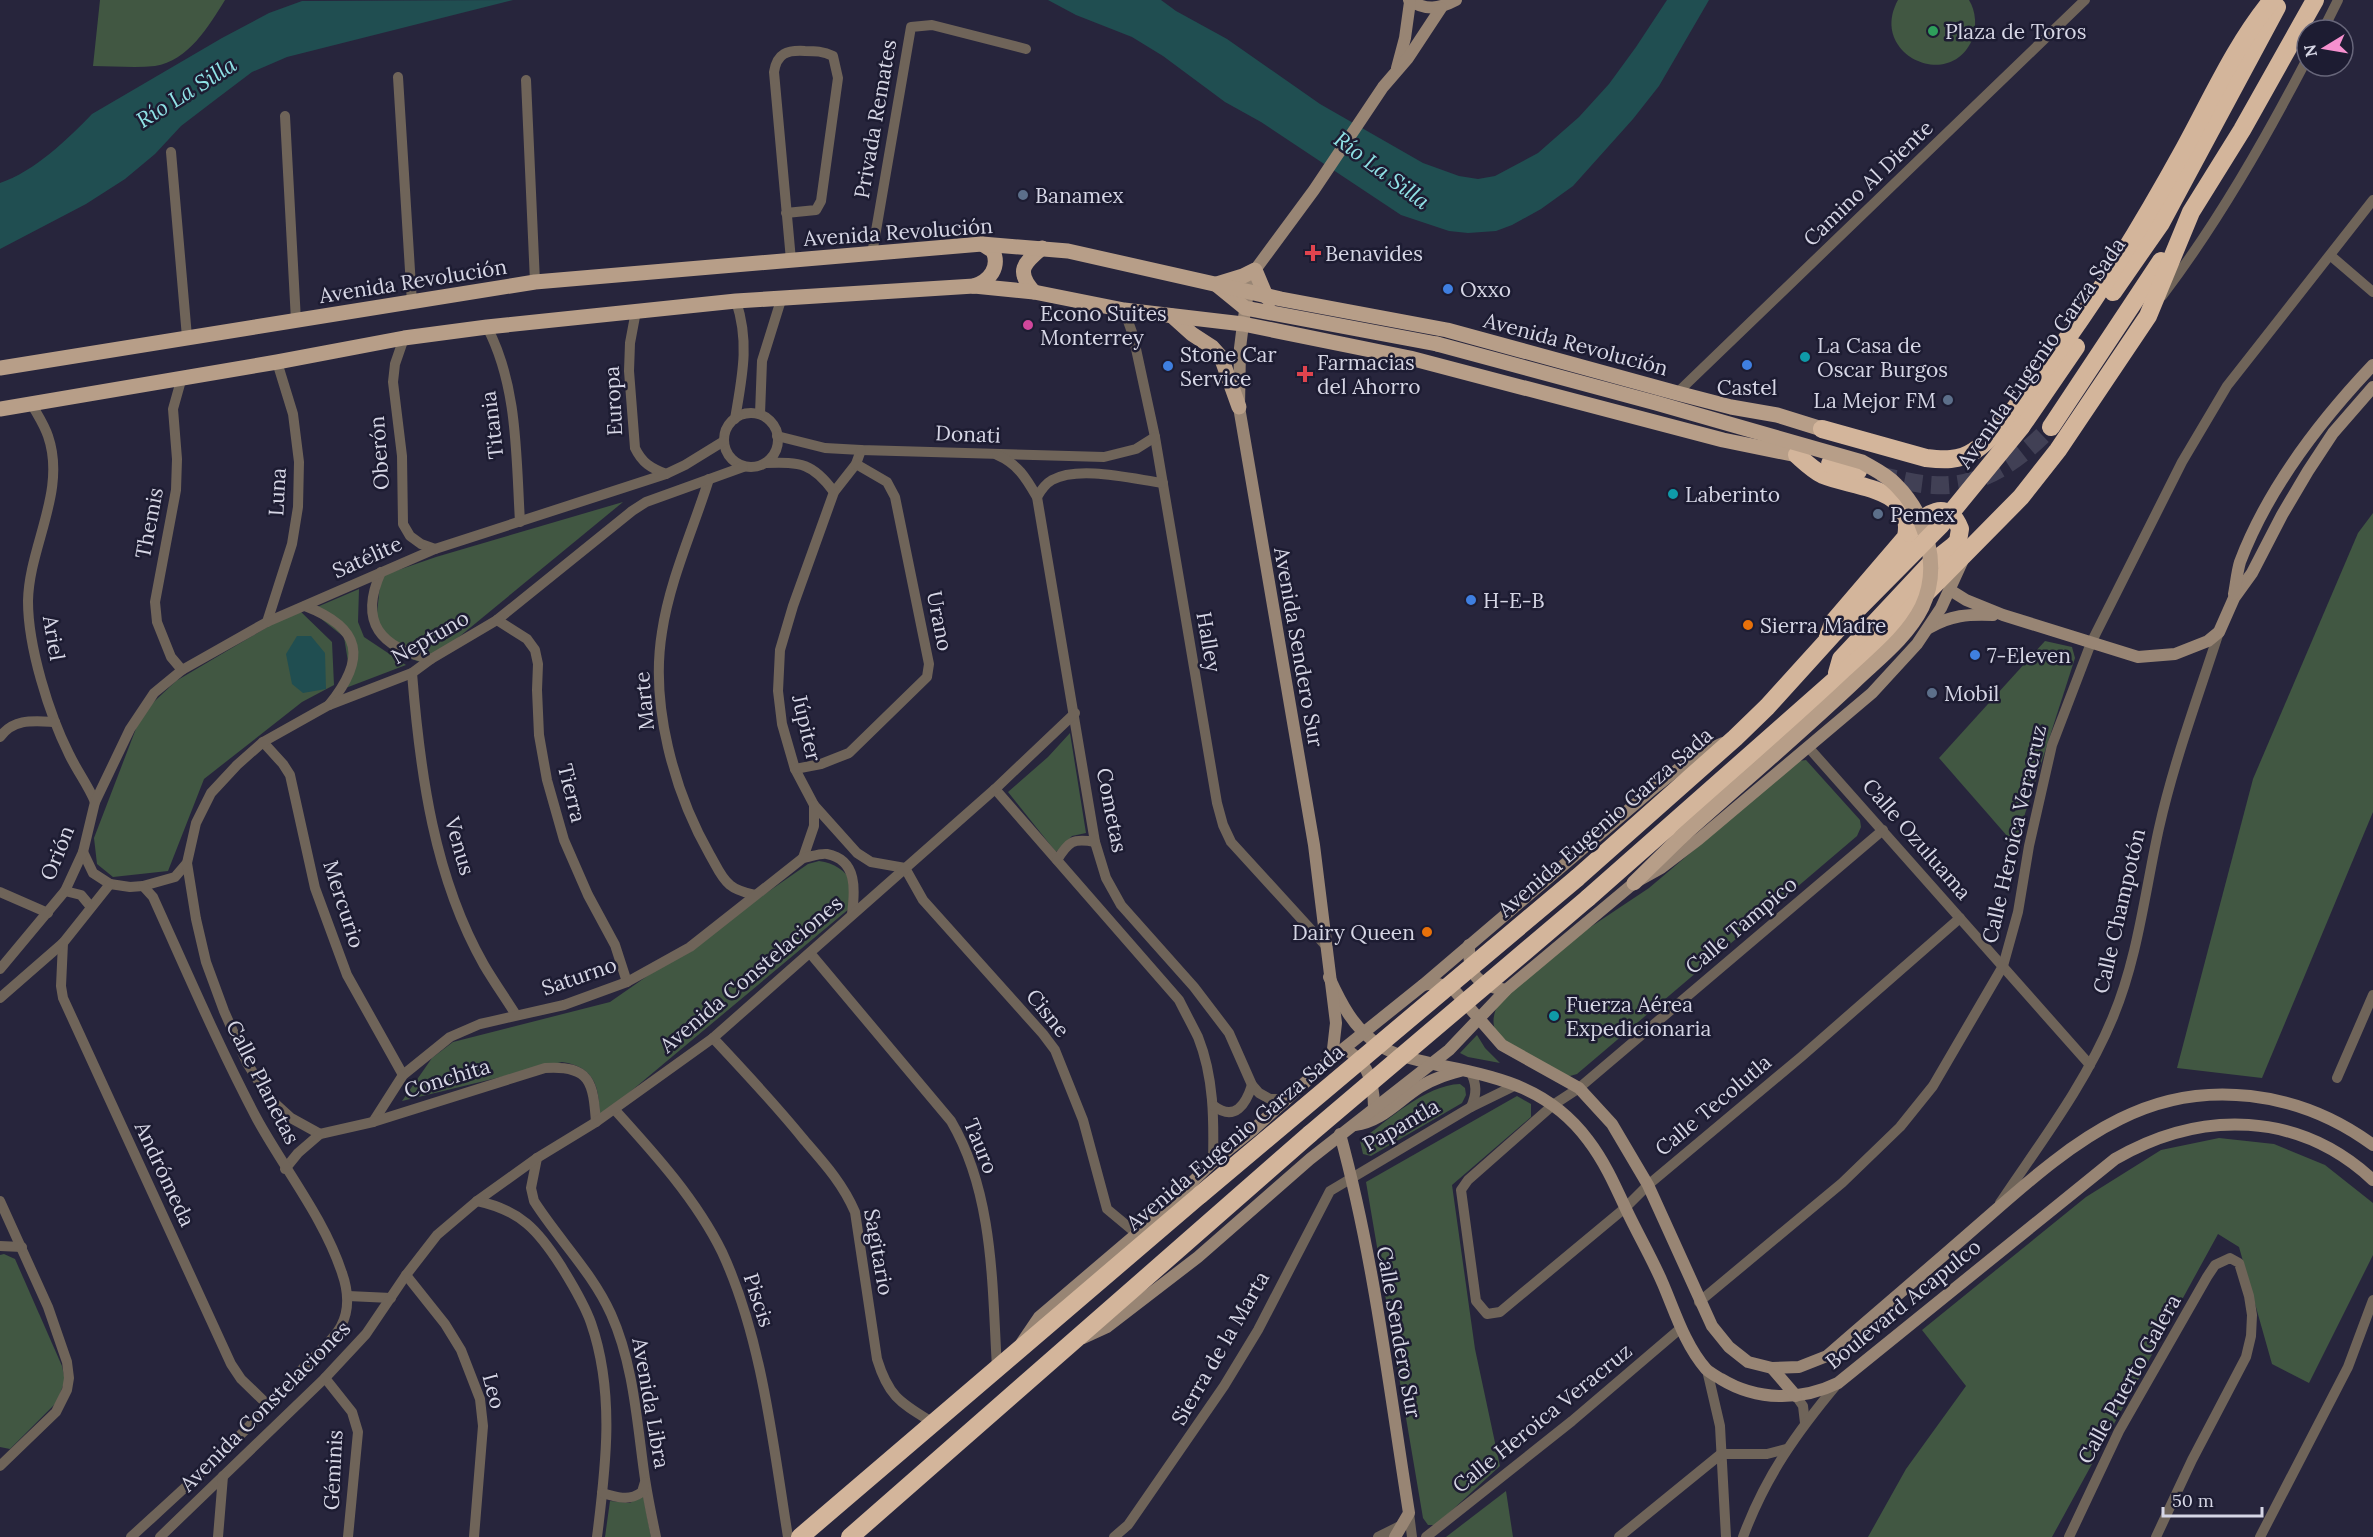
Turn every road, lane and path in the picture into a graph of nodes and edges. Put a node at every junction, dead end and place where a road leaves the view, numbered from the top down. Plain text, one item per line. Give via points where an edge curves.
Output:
1 (1456, 0) edge
2 (2085, 0) edge
3 (2272, 0) edge
4 (2280, 0) edge
5 (2315, 0) edge
6 (2338, 0) edge
7 (1409, 1) edge
8 (1441, 8) junction
9 (2328, 18) edge
10 (1026, 49) dead end
11 (1396, 70) junction
12 (398, 76) dead end
13 (2297, 78) edge
14 (526, 80) dead end
15 (285, 116) dead end
16 (171, 152) dead end
17 (2373, 200) edge
18 (2191, 212) junction
19 (786, 213) junction
20 (982, 244) junction
21 (1042, 248) junction
22 (872, 254) junction
23 (2331, 256) junction
24 (791, 260) junction
25 (1255, 270) junction
26 (535, 282) junction
27 (1216, 284) junction
28 (974, 286) junction
29 (1034, 292) junction
30 (1248, 292) junction
31 (2373, 292) edge
32 (1266, 296) junction
33 (781, 300) junction
34 (736, 301) junction
35 (412, 303) junction
36 (1245, 308) junction
37 (1124, 310) junction
38 (636, 311) junction
39 (1289, 315) junction
40 (1172, 316) junction
41 (2148, 316) junction
42 (296, 321) junction
43 (1243, 324) junction
44 (487, 327) junction
45 (187, 337) junction
46 (404, 338) junction
47 (277, 362) junction
48 (2373, 365) edge
49 (0, 368) edge
50 (182, 377) junction
51 (2373, 387) edge
52 (1677, 393) junction
53 (32, 403) junction
54 (1239, 407) junction
55 (1731, 407) junction
56 (0, 409) edge
57 (760, 414) junction
58 (1777, 415) junction
59 (735, 419) junction
60 (2051, 426) tunnel mouth
61 (1822, 429) joint
62 (777, 436) junction
63 (1155, 437) junction
64 (1723, 440) junction
65 (724, 441) junction
66 (1764, 447) junction
67 (861, 450) junction
68 (997, 454) junction
69 (1797, 455) junction
70 (766, 463) junction
71 (856, 464) junction
72 (743, 467) junction
73 (1858, 471) tunnel mouth
74 (666, 474) junction
75 (709, 479) junction
76 (1163, 483) junction
77 (834, 492) junction
78 (1037, 497) junction
79 (520, 522) junction
80 (1906, 537) junction
81 (435, 549) junction
82 (1965, 555) junction
83 (381, 573) junction
84 (1950, 590) junction
85 (2234, 598) junction
86 (305, 606) junction
87 (2003, 615) junction
88 (497, 620) junction
89 (267, 622) junction
90 (1926, 630) junction
91 (2219, 632) junction
92 (1830, 637) junction
93 (2091, 643) junction
94 (431, 659) junction
95 (182, 670) junction
96 (412, 673) junction
97 (1837, 677) junction
98 (329, 705) junction
99 (1075, 713) junction
100 (55, 722) junction
101 (0, 737) edge
102 (1735, 738) junction
103 (263, 742) junction
104 (1809, 748) junction
105 (795, 769) junction
106 (995, 789) junction
107 (95, 802) junction
108 (814, 805) junction
109 (1883, 830) junction
110 (1095, 842) junction
111 (83, 852) junction
112 (803, 858) junction
113 (1057, 860) junction
114 (187, 863) junction
115 (904, 868) junction
116 (110, 884) junction
117 (1634, 884) junction
118 (143, 885) junction
119 (65, 891) junction
120 (0, 892) edge
121 (755, 895) junction
122 (91, 907) junction
123 (48, 913) junction
124 (852, 914) junction
125 (1960, 918) junction
126 (63, 943) junction
127 (1469, 945) junction
128 (1326, 946) junction
129 (810, 953) junction
130 (2003, 966) junction
131 (0, 969) edge
132 (1329, 977) junction
133 (627, 982) junction
134 (1423, 985) junction
135 (1506, 990) junction
136 (2373, 995) edge
137 (0, 998) edge
138 (516, 1016) junction
139 (1382, 1018) junction
140 (1479, 1018) junction
141 (1364, 1033) junction
142 (713, 1038) junction
143 (1344, 1049) junction
144 (1404, 1057) junction
145 (1332, 1058) junction
146 (1430, 1063) junction
147 (2090, 1065) junction
148 (1467, 1070) junction
149 (403, 1075) junction
150 (2337, 1078) dead end
151 (1252, 1085) junction
152 (1516, 1085) junction
153 (1579, 1088) junction
154 (1288, 1099) junction
155 (1553, 1105) junction
156 (1214, 1106) junction
157 (1374, 1107) junction
158 (1471, 1107) junction
159 (615, 1110) junction
160 (373, 1122) junction
161 (596, 1122) junction
162 (1353, 1125) junction
163 (320, 1134) junction
164 (1340, 1134) junction
165 (2373, 1145) edge
166 (537, 1158) junction
167 (1213, 1162) junction
168 (285, 1169) junction
169 (1352, 1177) junction
170 (2373, 1180) edge
171 (1648, 1185) junction
172 (0, 1201) edge
173 (477, 1201) junction
174 (1625, 1208) junction
175 (1995, 1211) junction
176 (1137, 1234) junction
177 (0, 1246) edge
178 (22, 1247) junction
179 (406, 1275) junction
180 (348, 1296) junction
181 (391, 1298) junction
182 (2373, 1300) edge
183 (1699, 1302) junction
184 (1487, 1314) joint
185 (1682, 1328) junction
186 (1077, 1341) junction
187 (1019, 1350) junction
188 (997, 1368) junction
189 (1772, 1368) junction
190 (1707, 1370) junction
191 (325, 1378) junction
192 (1838, 1383) junction
193 (1796, 1396) junction
194 (270, 1407) junction
195 (1805, 1423) junction
196 (935, 1424) junction
197 (1786, 1449) junction
198 (5, 1454) edge
199 (1721, 1454) junction
200 (0, 1466) edge
201 (223, 1476) junction
202 (645, 1482) junction
203 (602, 1493) junction
204 (1409, 1513) junction
205 (1128, 1525) junction
206 (1402, 1526) junction
207 (131, 1537) edge
208 (160, 1537) edge
209 (218, 1537) edge
210 (348, 1537) edge
211 (474, 1537) edge
212 (597, 1537) edge
213 (656, 1537) edge
214 (788, 1537) edge
215 (800, 1537) edge
216 (850, 1537) edge
217 (1114, 1537) edge
218 (1128, 1537) edge
219 (1378, 1537) edge
220 (1395, 1537) edge
221 (1412, 1537) edge
222 (1426, 1537) edge
223 (1619, 1537) edge
224 (1726, 1537) edge
225 (1743, 1537) edge
226 (2069, 1537) edge
227 (2156, 1537) edge
228 (2260, 1537) edge

1 - 8 main road
2 - 52 street, Camino Al Diente
3 - 61 highway via 2238,46 2116,265 2060,350 1986,442 1968,455 1941,460
4 - 92 highway, Avenida Eugenio Garza Sada, bridge via 2161,223 2021,427 1940,526
5 - 18 highway
6 - 9 street
7 - 8 main road
7 - 11 main road
8 - 11 main road, Avenida Sendero Sur
10 - 22 street, Privada Remates via 932,25 911,27
11 - 25 main road, Avenida Sendero Sur
12 - 35 street
13 - 41 street via 2194,254
14 - 26 street
15 - 42 street
16 - 45 street
17 - 23 street, Calle Heroica Veracruz
18 - 41 highway
18 - 60 highway
19 - 19 street via 816,210 821,201 838,78 833,56 825,51 788,50 775,63
19 - 24 street
20 - 21 main road, Avenida Revolución
20 - 22 main road, Avenida Revolución
20 - 28 main road via 993,251 996,262 991,275
21 - 27 main road, Avenida Revolución
21 - 29 main road via 1024,265 1024,276
22 - 24 main road, Avenida Revolución
23 - 31 street
23 - 93 street, Calle Heroica Veracruz via 2227,386 2182,462
24 - 26 main road, Avenida Revolución
25 - 27 main road
25 - 30 main road, Avenida Sendero Sur
25 - 32 main road
26 - 35 main road, Avenida Revolución
27 - 30 main road, Avenida Revolución
27 - 36 main road
28 - 29 main road
28 - 33 main road
29 - 37 main road
30 - 32 main road, Avenida Revolución
30 - 36 main road, Avenida Sendero Sur
32 - 39 main road
32 - 52 main road, Avenida Revolución via 1447,330
33 - 34 main road
33 - 57 street via 762,361
34 - 38 main road
34 - 59 street via 744,328 745,357
35 - 42 main road, Avenida Revolución
36 - 39 main road
36 - 43 main road, Avenida Sendero Sur
37 - 40 main road
37 - 63 street, Halley via 1136,346
38 - 44 main road
38 - 74 street, Europa via 629,371 635,448 640,459
39 - 117 main road, bridge via 1437,344 1862,462 1889,479 1914,507 1925,533 1931,571 1927,593 1912,623 1880,658
40 - 43 main road
40 - 54 main road via 1221,357
41 - 82 highway via 2058,450 2021,497
42 - 45 main road, Avenida Revolución
43 - 54 main road, Avenida Sendero Sur
43 - 64 main road via 1410,358
44 - 46 main road
44 - 79 street, Titania via 500,351 515,426
45 - 49 main road, Avenida Revolución
46 - 47 main road
46 - 81 street, Oberón via 393,382 402,456 403,524 410,536
47 - 50 main road
47 - 89 street, Luna via 293,414 299,462 298,496 292,544
48 - 85 main road, Calle Champotón via 2322,423 2267,504 2239,564
50 - 53 main road
50 - 95 street, Themis via 173,409 176,490 155,602 157,622 171,657
51 - 85 main road, Calle Champotón via 2333,433
52 - 55 main road, Avenida Revolución
53 - 56 main road
53 - 100 street, Ariel via 48,436 52,461 51,491 31,569 30,633
54 - 128 main road, Avenida Sendero Sur via 1314,845
55 - 58 main road, Avenida Revolución
55 - 64 main road via 1737,425 1732,435
57 - 59 street
57 - 62 street via 769,420
58 - 61 main road, Avenida Revolución
58 - 66 main road via 1767,429
59 - 65 street via 726,428
62 - 67 street, Donati via 814,446
62 - 70 street via 773,455
63 - 68 street, Donati via 1136,449 1104,457
63 - 76 street, Halley
64 - 66 main road
65 - 72 street via 732,458
65 - 74 street, Satélite
66 - 69 main road
67 - 68 street, Donati
67 - 71 street, Júpiter
68 - 78 street, Cometas via 1021,470
69 - 73 highway
69 - 80 highway via 1823,474 1892,498 1905,514
70 - 72 street
70 - 77 street via 807,466 816,470
71 - 77 street, Júpiter
71 - 105 street, Urano via 887,482 895,497 930,664 927,677 849,753
72 - 75 street, Neptuno
74 - 79 street, Satélite
75 - 88 street, Neptuno via 632,511
75 - 121 street, Marte via 674,578 662,633 662,716 693,825 722,877 741,891
76 - 78 street via 1076,474 1053,480
76 - 128 street, Halley via 1223,825 1232,842
77 - 105 street, Júpiter via 780,650 778,691 782,724
78 - 99 street, Cometas
79 - 81 street, Satélite
80 - 92 highway via 1834,621
80 - 97 highway via 1921,520 1941,511 1953,517 1960,529 1958,541 1930,564 1841,659
81 - 83 street, Satélite
82 - 84 main road
82 - 97 highway
83 - 86 street, Satélite
83 - 94 street via 372,604 378,631 398,648
84 - 87 main road
84 - 90 main road
85 - 91 main road, Calle Champotón
86 - 89 street, Satélite
86 - 98 street via 335,620 351,637 352,667 341,691
87 - 90 main road via 1954,616
87 - 93 main road
88 - 94 street, Neptuno
88 - 133 street, Tierra via 527,639 535,650 539,735 547,780 564,840 615,945
89 - 95 street, Satélite
90 - 104 main road via 1872,693
91 - 93 main road via 2191,649 2157,657 2138,657
91 - 147 street, Calle Champotón via 2172,774 2136,944 2113,1016
92 - 102 highway, Avenida Eugenio Garza Sada
93 - 130 street, Calle Heroica Veracruz via 2052,745
94 - 96 street, Neptuno
95 - 107 street, Satélite via 154,693 130,729
96 - 98 street, Neptuno
96 - 138 street, Venus via 417,740 434,837 483,964
97 - 186 highway, bridge
98 - 103 street, Neptuno
99 - 106 street, Avenida Constelaciones
99 - 110 street, Cometas
100 - 101 street via 20,722
100 - 107 street, Ariel
102 - 127 main road via 1696,754
102 - 187 highway, Avenida Eugenio Garza Sada, bridge via 1577,878
103 - 114 street, Neptuno via 211,793 196,823
103 - 149 street, Mercurio via 290,775 315,888 347,975
104 - 109 street, Calle Ozuluama
104 - 117 main road via 1691,845
105 - 108 street, Júpiter
106 - 113 street
106 - 115 street, Avenida Constelaciones
107 - 111 street, Orión
108 - 112 street via 814,826
108 - 115 street, Júpiter via 857,853 872,862
109 - 125 street, Calle Ozuluama
109 - 153 street, Calle Tampico
110 - 113 street via 1071,842
110 - 151 street, Cometas via 1106,878 1121,905 1229,1033
111 - 116 street via 93,873
111 - 119 street, Orión
112 - 121 street, Saturno
112 - 124 street via 826,854 849,868 855,887
113 - 156 street via 1179,1000 1198,1038
114 - 118 street via 176,877
114 - 163 street, Calle Planetas via 206,962 247,1063 269,1098 291,1118
115 - 124 street, Avenida Constelaciones
115 - 176 street, Cisne via 923,900 1055,1050 1083,1120 1104,1203
116 - 118 street
116 - 122 street
117 - 135 main road
118 - 168 street, Calle Planetas via 153,897 232,1070
119 - 122 street via 81,894
119 - 123 street, Orión
120 - 123 street
121 - 133 street, Saturno via 690,947
122 - 126 street
123 - 131 street, Orión
124 - 129 street, Avenida Constelaciones
125 - 130 street, Calle Ozuluama
125 - 171 street, Calle Tecolutla via 1802,1058
126 - 137 street
126 - 194 street, Andrómeda via 63,998 231,1364
127 - 134 main road
127 - 135 main road via 1475,975 1484,984
128 - 132 main road, Avenida Sendero Sur
129 - 142 street, Avenida Constelaciones
129 - 188 street, Tauro via 951,1121 963,1142 973,1168 988,1242
130 - 147 street, Calle Ozuluama
130 - 183 street, Calle Heroica Veracruz via 1933,1086 1900,1127 1842,1183
132 - 141 main road, Avenida Sendero Sur via 1340,1003
132 - 145 main road, Avenida Sendero Sur via 1336,1023
133 - 138 street, Saturno via 564,1005
134 - 139 main road
134 - 140 main road via 1438,983 1454,990
135 - 140 main road
136 - 150 street
138 - 149 street, Saturno via 480,1024 450,1037
139 - 141 main road
139 - 144 main road
140 - 146 main road via 1460,1041
140 - 153 main road, Boulevard Acapulco via 1502,1045
141 - 143 main road
141 - 144 main road, Avenida Sendero Sur
142 - 159 street, Avenida Constelaciones
142 - 196 street, Sagitario via 776,1105 848,1195 855,1212 883,1378 901,1402
143 - 145 main road
143 - 157 main road via 1367,1070
144 - 146 main road
145 - 154 main road
146 - 148 main road, Boulevard Acapulco
146 - 157 main road
147 - 175 street, Calle Champotón
148 - 152 main road, Boulevard Acapulco
148 - 158 street, Papantla via 1476,1084
148 - 162 main road via 1430,1081 1377,1119
149 - 160 street, Saturno
151 - 154 street via 1270,1099
151 - 156 street via 1240,1109 1226,1112
152 - 155 main road, Boulevard Acapulco
152 - 158 street, Papantla
153 - 155 street, Calle Tampico
153 - 171 main road, Boulevard Acapulco via 1612,1125
154 - 167 main road
155 - 174 main road, Boulevard Acapulco via 1600,1154
155 - 184 street, Calle Tampico via 1478,1170 1461,1190 1476,1301
156 - 167 street
157 - 162 main road
158 - 169 street, Papantla
159 - 161 street, Avenida Constelaciones
159 - 214 street, Piscis via 702,1217 733,1280 759,1372
160 - 161 street, Conchita via 545,1068 561,1067 575,1069 590,1084
160 - 163 street, Conchita
161 - 166 street, Avenida Constelaciones
162 - 164 main road
163 - 168 street, Conchita
164 - 169 main road, Calle Sendero Sur
164 - 186 main road via 1158,1289 1107,1327
165 - 175 main road, Boulevard Acapulco via 2326,1117 2285,1102 2219,1093 2181,1098 2159,1102 2118,1119 2057,1160
166 - 173 street, Avenida Constelaciones
166 - 202 street, Avenida Libra via 531,1188 534,1201 589,1277 618,1331 635,1402
167 - 176 main road
168 - 180 street, Calle Planetas via 311,1208 334,1254
169 - 204 main road, Calle Sendero Sur
169 - 205 street, Sierra de la Marta via 1330,1191 1258,1330 1195,1431
170 - 192 main road, Boulevard Acapulco via 2325,1146 2269,1128 2231,1124 2162,1136 2115,1159
171 - 174 street, Calle Tecolutla
171 - 183 main road, Boulevard Acapulco
172 - 178 street
173 - 179 street, Avenida Constelaciones via 437,1235
173 - 203 street, Avenida Libra via 513,1212 535,1231 570,1281 590,1320 607,1422
174 - 184 street, Calle Tecolutla via 1500,1312
174 - 185 main road, Boulevard Acapulco
175 - 189 main road, Boulevard Acapulco via 1827,1356 1798,1367
176 - 187 main road via 1039,1317
177 - 178 street
178 - 198 street via 48,1307 69,1378 56,1413
179 - 181 street, Avenida Constelaciones
179 - 211 street, Leo via 446,1324 480,1399 483,1426
180 - 181 street, Avenida Constelaciones
180 - 194 street, Avenida Constelaciones via 341,1326
181 - 191 street, Avenida Constelaciones via 366,1334
182 - 228 street via 2348,1367
183 - 189 main road, Boulevard Acapulco via 1712,1326 1736,1354 1748,1362
185 - 190 main road, Boulevard Acapulco
185 - 222 street, Calle Heroica Veracruz
186 - 216 highway
187 - 188 highway, Avenida Eugenio Garza Sada
188 - 196 highway, Avenida Eugenio Garza Sada
189 - 193 main road
190 - 193 main road, Boulevard Acapulco via 1753,1392
190 - 199 street via 1720,1426
191 - 201 street, Avenida Constelaciones
191 - 210 street, Géminis via 352,1412 358,1432
192 - 193 main road, Boulevard Acapulco
192 - 195 street
193 - 195 street via 1803,1406
194 - 207 street, Avenida Constelaciones
195 - 197 street
196 - 215 highway, Avenida Eugenio Garza Sada
197 - 199 street via 1767,1454
197 - 225 street
198 - 200 street
199 - 223 street
199 - 224 street
201 - 208 street, Avenida Constelaciones
201 - 209 street
202 - 203 street via 642,1492 630,1498
202 - 213 street, Avenida Libra
203 - 212 street, Avenida Libra
204 - 206 main road
204 - 221 street, Calle Sendero Sur
205 - 217 street, Sierra de la Marta
205 - 218 street
206 - 219 street
206 - 220 main road
226 - 227 street, Calle Puerto Galera via 2119,1431 2207,1277 2215,1265 2230,1258 2239,1263 2249,1296 2252,1336 2246,1357

